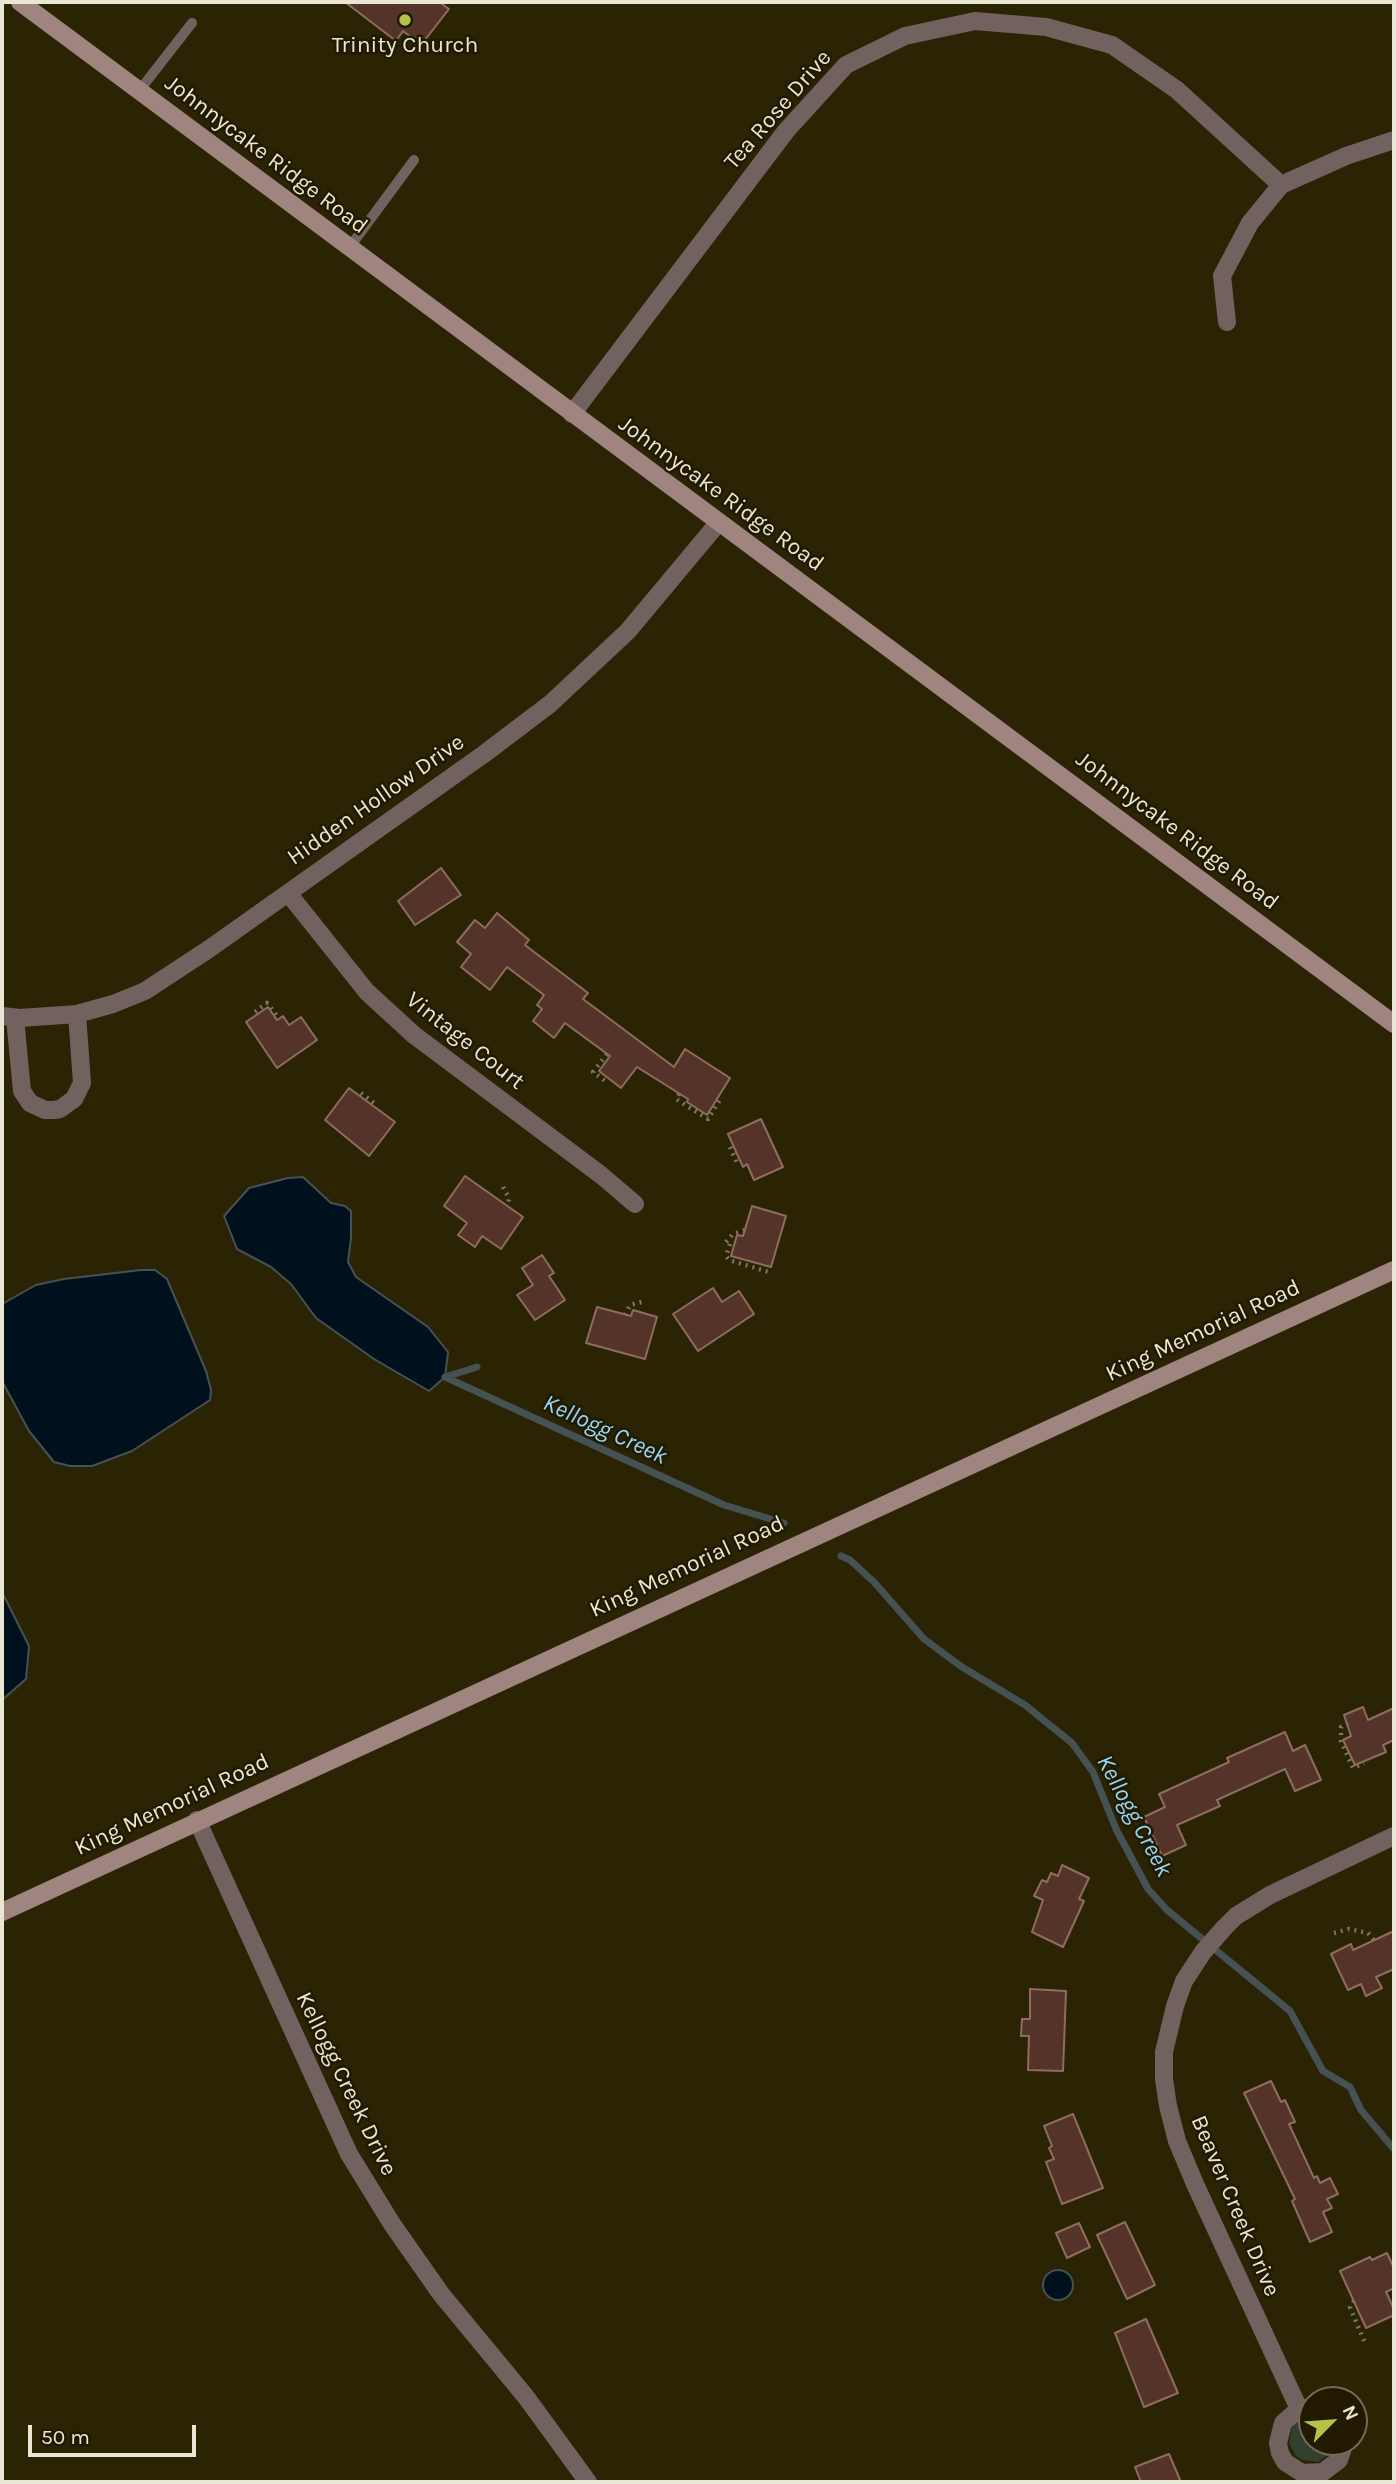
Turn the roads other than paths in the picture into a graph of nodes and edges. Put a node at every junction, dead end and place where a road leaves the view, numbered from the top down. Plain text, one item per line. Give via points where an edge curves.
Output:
1 (20, 2) edge
2 (192, 23) dead end
3 (139, 91) junction
4 (1394, 140) edge
5 (414, 160) dead end
6 (1281, 185) junction
7 (349, 248) junction
8 (1227, 322) dead end
9 (572, 414) junction
10 (719, 522) junction
11 (288, 893) junction
12 (77, 1014) junction
13 (9, 1017) edge
14 (1394, 1024) edge
15 (635, 1204) dead end
16 (1394, 1270) edge
17 (197, 1820) junction
18 (1394, 1836) edge
19 (2, 1912) edge
20 (1298, 2394) edge
21 (1298, 2411) edge
22 (1340, 2456) edge
23 (588, 2482) edge

1 - 3 main road, Johnnycake Ridge Road
2 - 3 lane
3 - 7 main road, Johnnycake Ridge Road
4 - 6 street
5 - 7 lane
6 - 8 street via 1250,223 1222,276
6 - 9 street, Tea Rose Drive via 1177,90 1112,45 1046,27 975,21 905,36 846,65 786,131
7 - 9 main road, Johnnycake Ridge Road
9 - 10 main road, Johnnycake Ridge Road
10 - 11 street, Hidden Hollow Drive via 628,631 550,704
10 - 14 main road, Johnnycake Ridge Road
11 - 12 street, Hidden Hollow Drive via 145,991
11 - 15 street, Vintage Court via 367,992 414,1035
12 - 13 street, Hidden Hollow Drive
12 - 13 street via 82,1083 74,1099 54,1110 30,1103 22,1091
16 - 17 main road, King Memorial Road
17 - 19 main road, King Memorial Road
17 - 23 street, Kellogg Creek Drive via 349,2154 441,2294 526,2397
18 - 20 street, Beaver Creek Drive via 1242,1912 1203,1952 1184,1981 1168,2028 1164,2079 1177,2141
21 - 22 street, Beaver Creek Drive via 1279,2432 1280,2453 1293,2469 1323,2472

